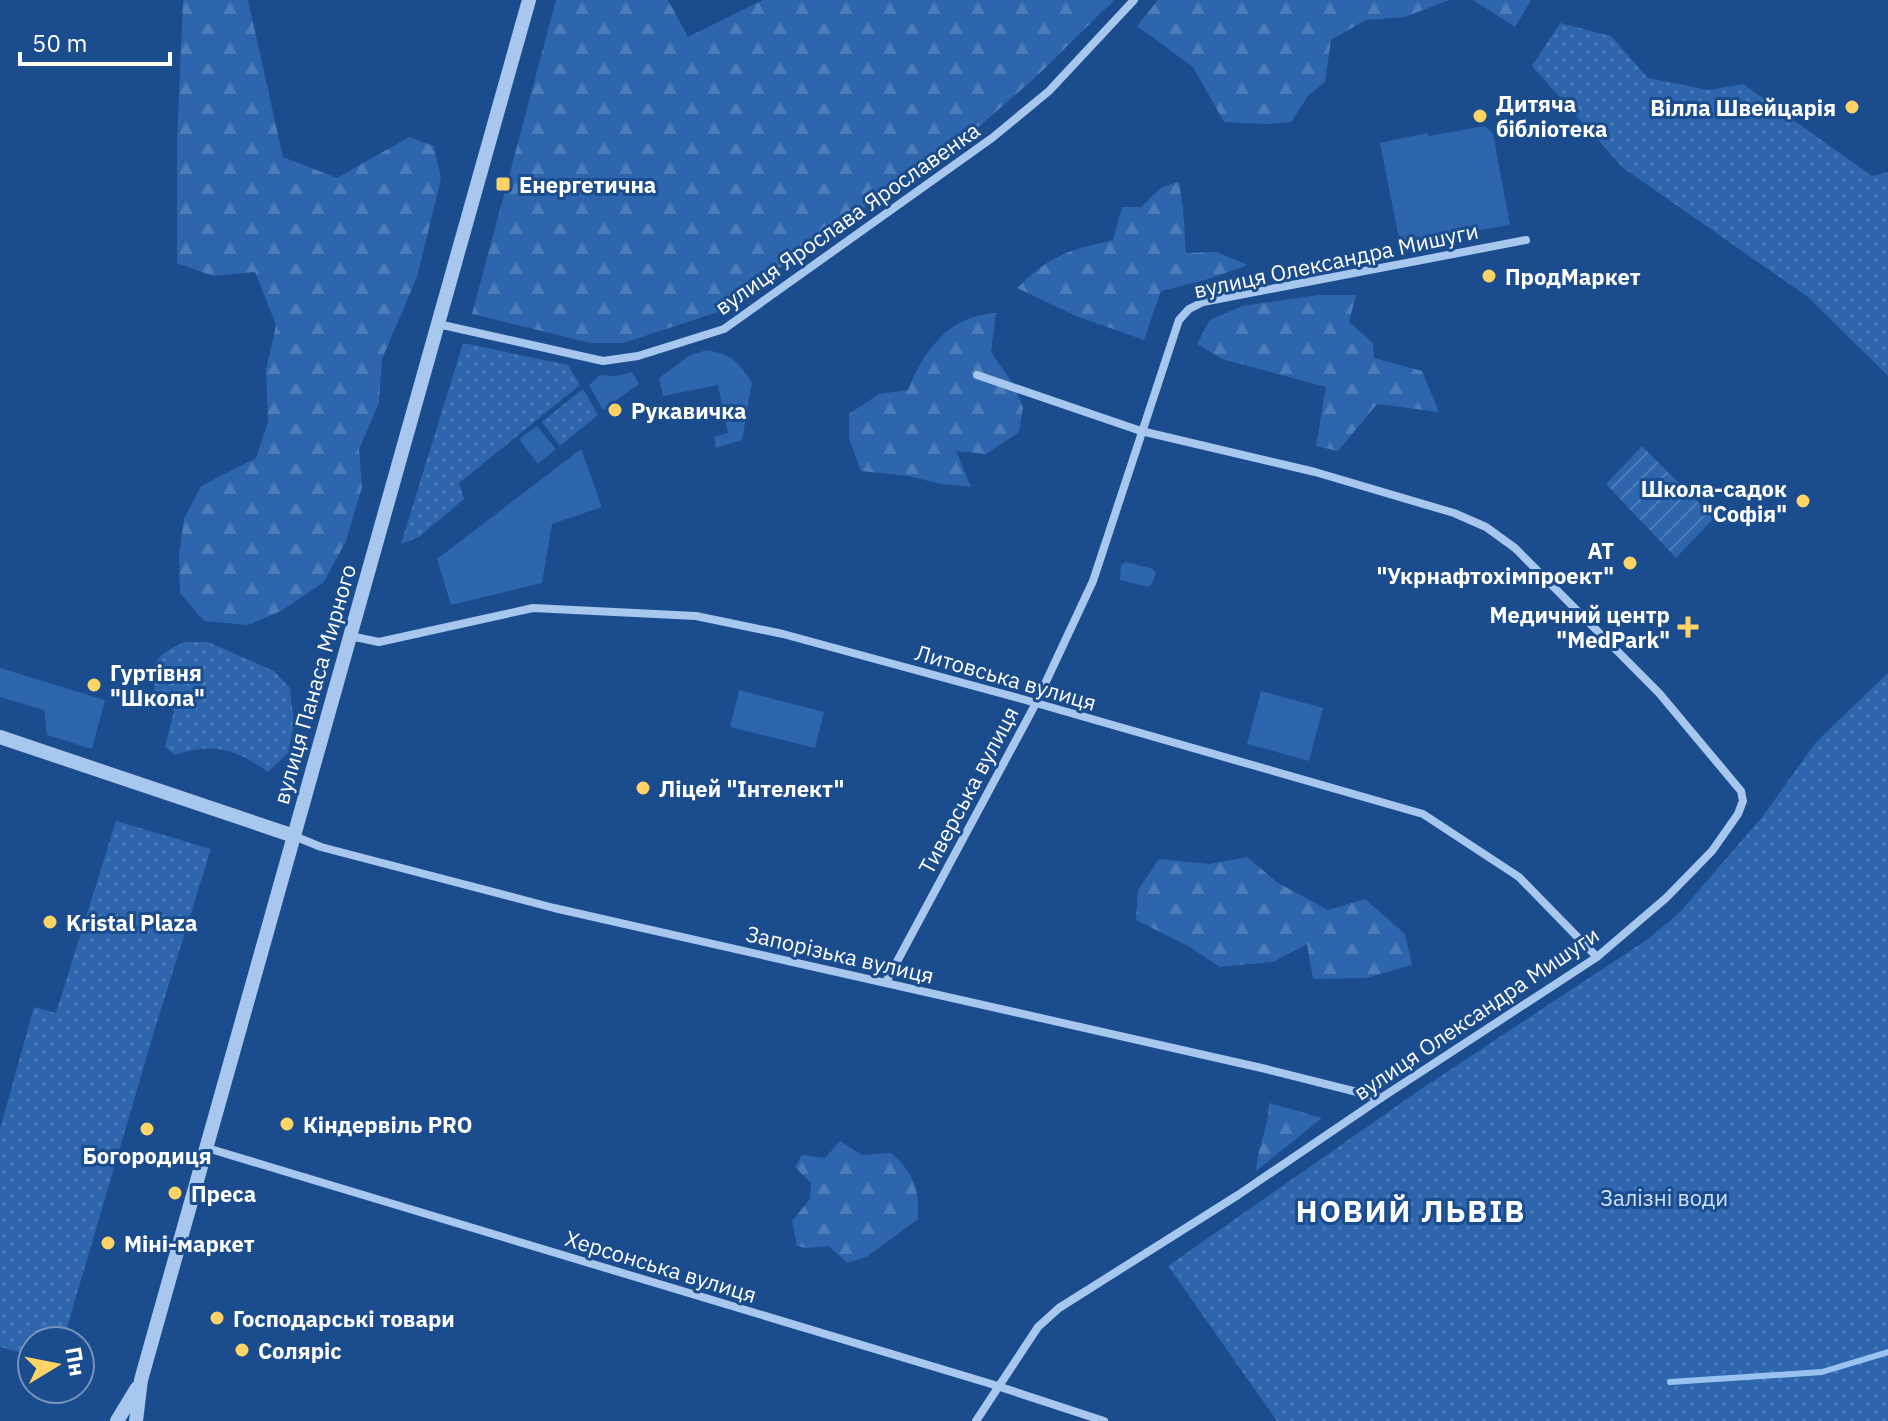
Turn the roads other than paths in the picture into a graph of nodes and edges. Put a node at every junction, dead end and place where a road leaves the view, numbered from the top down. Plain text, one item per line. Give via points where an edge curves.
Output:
1 (529, 0) edge
2 (1134, 0) edge
3 (1526, 240) dead end
4 (438, 324) junction
5 (977, 375) dead end
6 (1141, 431) junction
7 (350, 636) junction
8 (1036, 703) junction
9 (0, 737) edge
10 (294, 836) junction
11 (1597, 957) junction
12 (886, 982) junction
13 (1381, 1098) junction
14 (207, 1148) junction
15 (141, 1380) junction
16 (998, 1386) junction
17 (117, 1421) edge
18 (136, 1421) edge
19 (976, 1421) edge
20 (1104, 1421) edge

1 - 4 street, вулиця Панаса Мирного
2 - 4 street, вулиця Ярослава Ярославенка via 1049,91 992,138 724,329 638,356 603,361
3 - 6 street, вулиця Олександра Мишуги via 1203,302 1179,320
4 - 7 street, вулиця Панаса Мирного
5 - 6 street, вулиця Олександра Мишуги
6 - 8 street, Тиверська вулиця via 1093,581
6 - 11 street, вулиця Олександра Мишуги via 1315,472 1486,527 1515,548 1659,693 1741,791 1743,801 1712,851
7 - 8 street, Литовська вулиця via 379,642 533,608 696,616 783,634
7 - 10 street, вулиця Панаса Мирного
8 - 11 street, Литовська вулиця via 1423,814 1519,877
8 - 12 street, Тиверська вулиця
9 - 10 street
10 - 12 street, Запорізька вулиця via 554,908
10 - 14 street, вулиця Панаса Мирного
11 - 13 street, вулиця Олександра Мишуги
12 - 13 street, Запорізька вулиця
13 - 16 street, вулиця Олександра Мишуги via 1059,1308 1038,1327
14 - 15 street, вулиця Панаса Мирного
14 - 16 street, Херсонська вулиця
15 - 17 street, вулиця Панаса Мирного
15 - 18 street, вулиця Панаса Мирного
16 - 19 street, вулиця Олександра Мишуги
16 - 20 street, Херсонська вулиця

